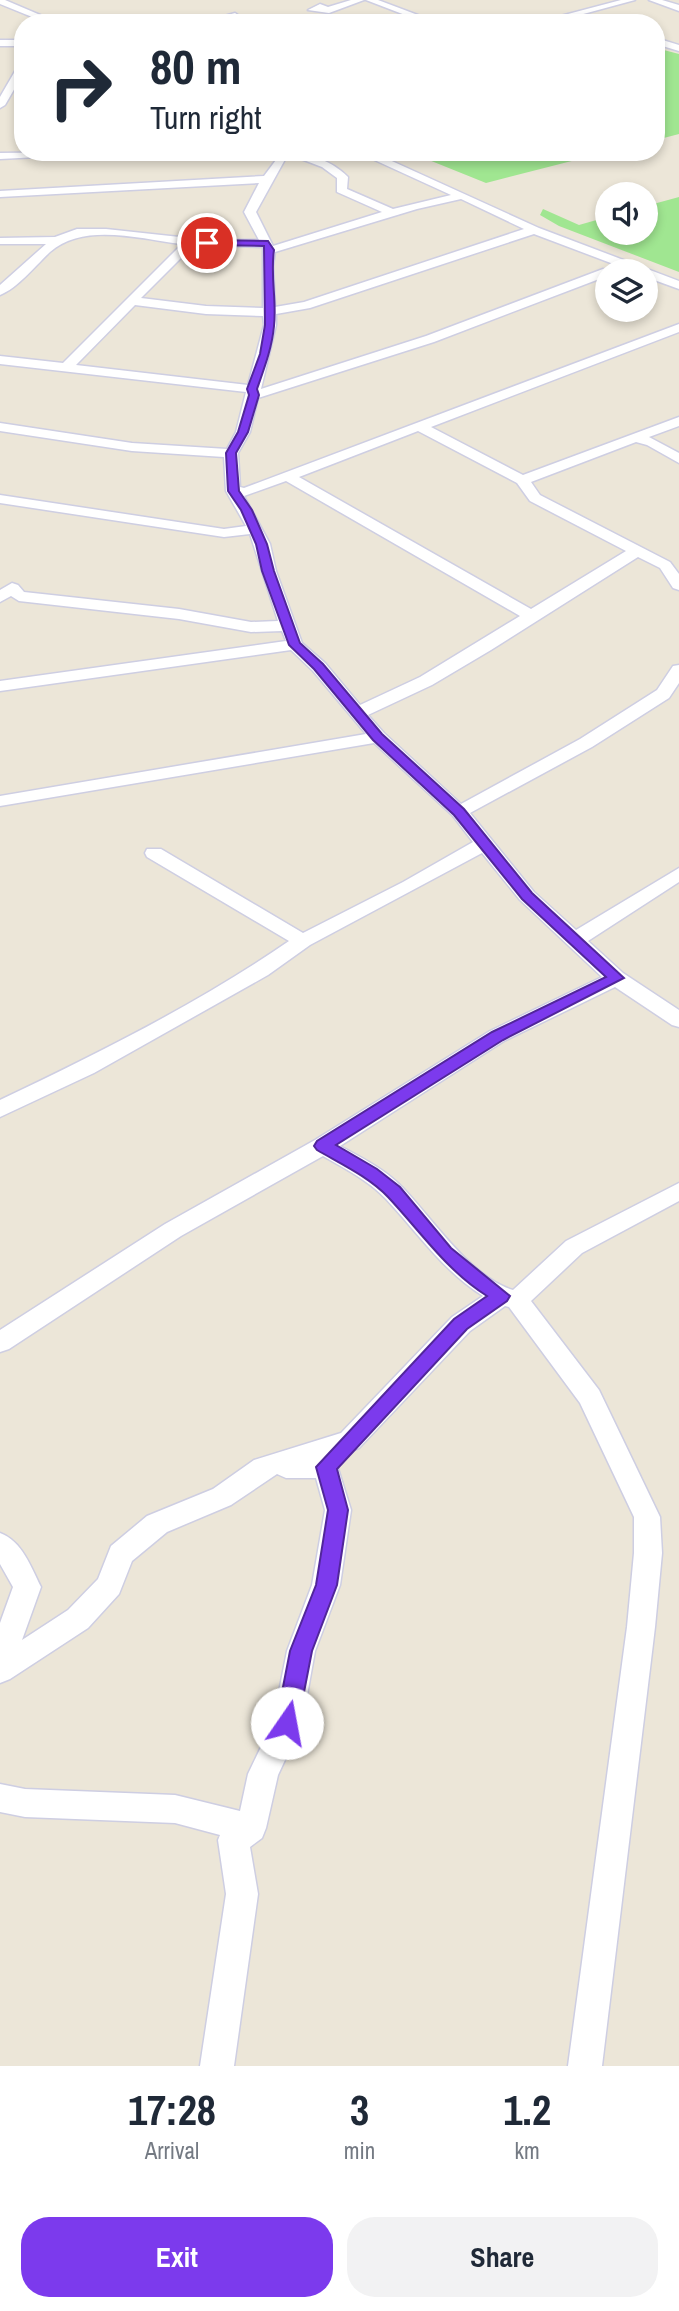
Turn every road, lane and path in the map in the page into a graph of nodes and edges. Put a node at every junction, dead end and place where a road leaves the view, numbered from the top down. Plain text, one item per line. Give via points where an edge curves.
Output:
1 (360, 0) edge
2 (370, 0) edge
3 (631, 0) edge
4 (653, 0) edge
5 (0, 1) edge
6 (317, 8) edge
7 (679, 8) edge
8 (32, 14) edge
9 (410, 14) edge
10 (574, 14) edge
11 (14, 84) edge
12 (3, 105) edge
13 (280, 161) edge
14 (315, 161) edge
15 (382, 161) edge
16 (267, 179) junction
17 (0, 194) edge
18 (461, 196) junction
19 (392, 212) junction
20 (535, 230) junction
21 (57, 240) junction
22 (192, 240) junction
23 (0, 241) edge
24 (269, 247) junction
25 (610, 259) edge
26 (595, 277) edge
27 (658, 277) edge
28 (679, 285) edge
29 (1, 289) edge
30 (133, 301) junction
31 (270, 312) junction
32 (679, 328) edge
33 (0, 360) edge
34 (68, 366) junction
35 (253, 392) junction
36 (679, 421) edge
37 (419, 426) junction
38 (0, 427) edge
39 (636, 438) junction
40 (231, 453) junction
41 (679, 459) edge
42 (287, 476) junction
43 (522, 480) junction
44 (233, 491) junction
45 (0, 499) edge
46 (254, 529) junction
47 (626, 545) junction
48 (679, 585) edge
49 (0, 597) edge
50 (531, 616) junction
51 (287, 626) junction
52 (295, 645) junction
53 (679, 670) edge
54 (0, 687) edge
55 (358, 713) junction
56 (378, 737) junction
57 (0, 801) edge
58 (459, 812) junction
59 (485, 843) junction
60 (154, 853) dead end
61 (679, 874) edge
62 (575, 940) junction
63 (303, 941) junction
64 (616, 978) junction
65 (679, 1020) edge
66 (0, 1109) edge
67 (323, 1146) junction
68 (679, 1191) edge
69 (509, 1298) junction
70 (0, 1342) edge
71 (350, 1441) junction
72 (326, 1467) junction
73 (263, 1468) junction
74 (0, 1545) edge
75 (0, 1662) edge
76 (0, 1670) edge
77 (0, 1798) edge
78 (251, 1829) junction
79 (217, 2066) edge
80 (585, 2066) edge

1 - 6 street
2 - 9 street
3 - 10 street
4 - 7 street
5 - 8 street
11 - 12 street
13 - 16 street
14 - 19 street via 343,177 341,190
15 - 18 street
16 - 17 street
16 - 24 street via 250,212
18 - 19 street
18 - 20 street
19 - 24 street via 349,228
20 - 25 street
20 - 31 street via 306,305
21 - 22 street via 77,232 95,232
21 - 23 street
21 - 29 street
22 - 24 street
22 - 30 street
24 - 31 street
26 - 35 street via 430,340
27 - 28 street
30 - 31 street
30 - 34 street
31 - 35 street
32 - 37 street
33 - 34 street
34 - 35 street
35 - 40 street via 243,432
36 - 39 street
37 - 42 street
37 - 43 street
38 - 40 street via 132,446
39 - 41 street
39 - 43 street
40 - 44 street
42 - 44 street via 245,492
42 - 50 street
43 - 47 street via 535,498
44 - 46 street
45 - 46 street via 224,533
46 - 51 street
47 - 48 street via 665,565
47 - 50 street via 637,551
49 - 51 street via 12,588 19,596 251,627
50 - 55 street via 426,681
51 - 52 street
52 - 54 street
52 - 55 street
53 - 58 street via 663,694
55 - 56 street
56 - 57 street
56 - 58 street
58 - 59 street
59 - 62 street via 527,896
59 - 63 street
60 - 63 street
61 - 62 street
62 - 64 street
63 - 66 street via 261,970 98,1062
64 - 65 street
64 - 67 street via 498,1036
67 - 69 street via 370,1173 477,1281
67 - 70 street via 173,1230
68 - 69 street via 574,1247
69 - 71 street via 461,1324
69 - 80 street via 590,1397 648,1517 639,1640
71 - 72 street
71 - 73 street
72 - 73 street
72 - 78 street via 338,1510 326,1585 301,1651 287,1723 262,1774
73 - 76 street via 222,1497 157,1524 121,1554 109,1586 78,1619
74 - 75 street via 27,1587
77 - 78 street via 175,1810
78 - 79 street via 233,1840 242,1894

